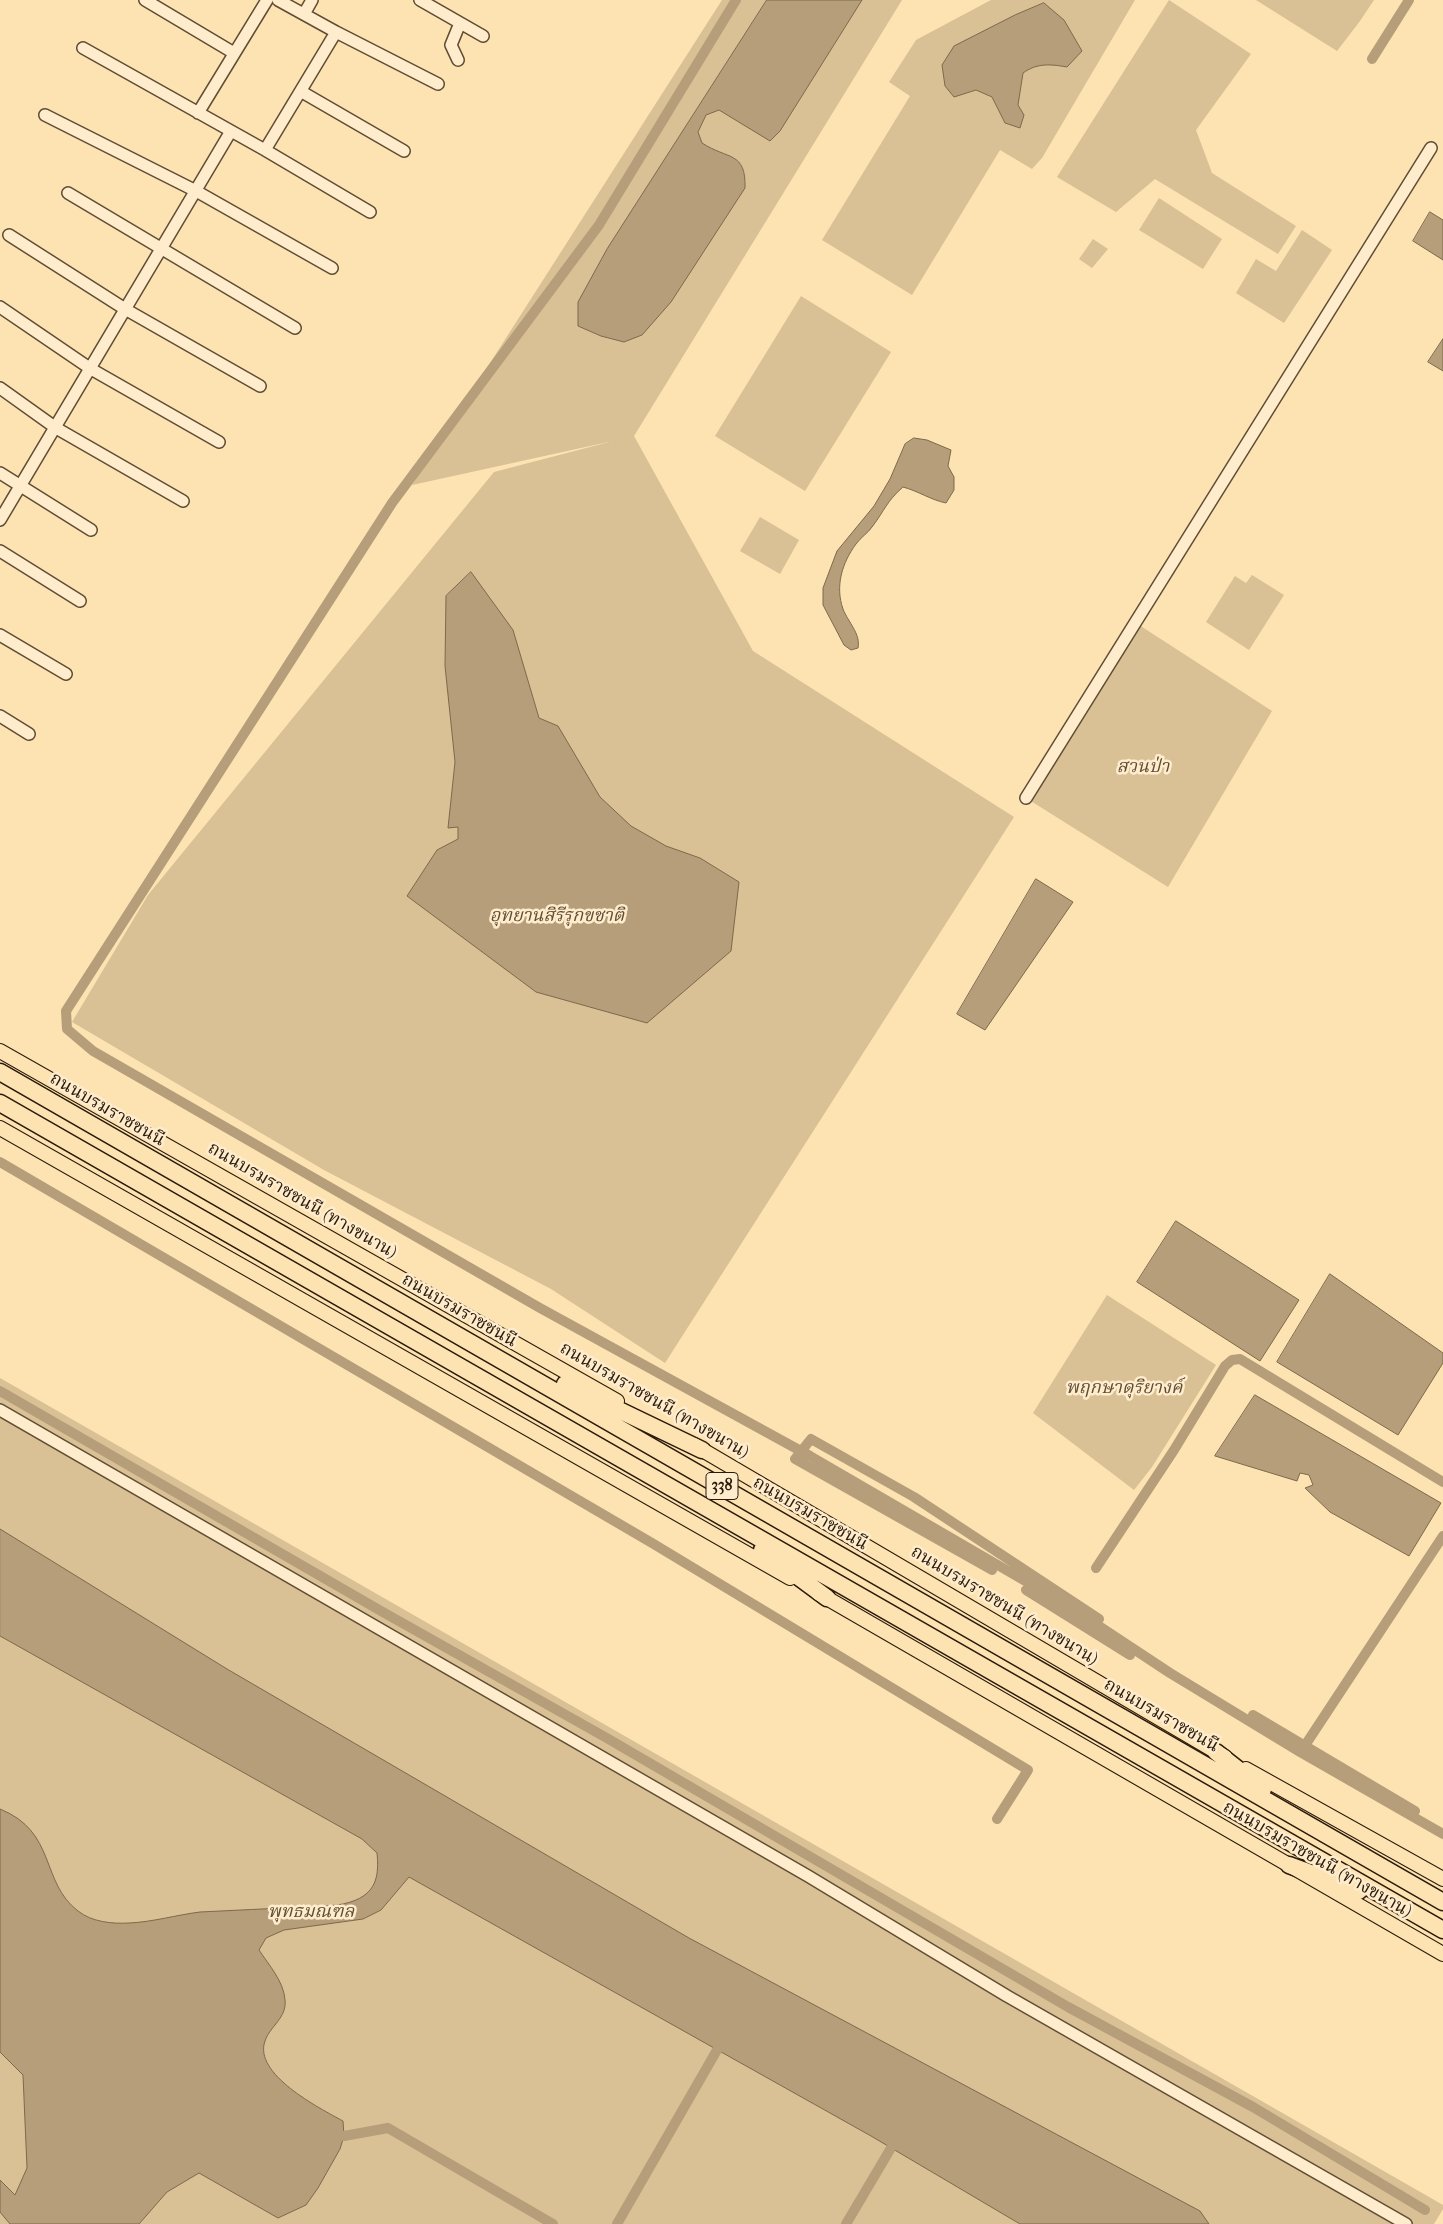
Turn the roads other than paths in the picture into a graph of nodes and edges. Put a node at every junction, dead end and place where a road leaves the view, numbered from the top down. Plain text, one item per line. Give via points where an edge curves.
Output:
1 (145, 0) edge
2 (267, 0) edge
3 (278, 0) edge
4 (312, 0) edge
5 (420, 0) edge
6 (304, 14) junction
7 (460, 23) junction
8 (336, 32) junction
9 (483, 36) dead end
10 (83, 48) dead end
11 (234, 53) junction
12 (458, 60) dead end
13 (438, 84) dead end
14 (302, 92) junction
15 (198, 113) junction
16 (45, 115) dead end
17 (231, 131) junction
18 (1431, 148) dead end
19 (265, 150) junction
20 (404, 152) dead end
21 (196, 191) junction
22 (68, 193) dead end
23 (370, 212) dead end
24 (9, 235) dead end
25 (161, 250) junction
26 (332, 268) dead end
27 (0, 307) edge
28 (126, 309) junction
29 (295, 328) dead end
30 (91, 369) junction
31 (260, 386) dead end
32 (0, 388) edge
33 (56, 428) junction
34 (219, 442) dead end
35 (0, 473) edge
36 (20, 486) junction
37 (183, 501) dead end
38 (0, 520) edge
39 (91, 530) dead end
40 (0, 551) edge
41 (80, 601) dead end
42 (0, 635) edge
43 (66, 674) dead end
44 (0, 716) edge
45 (29, 734) dead end
46 (1026, 798) dead end
47 (0, 1051) edge
48 (0, 1072) edge
49 (0, 1103) edge
50 (0, 1128) edge
51 (450, 1329) junction
52 (0, 1410) edge
53 (702, 1450) junction
54 (656, 1479) junction
55 (827, 1598) junction
56 (1216, 1752) junction
57 (1308, 1824) junction
58 (1289, 1866) junction
59 (1443, 1879) edge
60 (1443, 1902) edge
61 (1399, 1905) junction
62 (1443, 1930) edge
63 (1443, 1954) edge
64 (1406, 2224) edge

1 - 11 street
2 - 11 street
3 - 6 street
4 - 6 street
5 - 7 street
6 - 8 street
7 - 9 street
7 - 12 street via 451,45
8 - 13 street
8 - 14 street
10 - 15 street
11 - 15 street
14 - 19 street
14 - 20 street
15 - 17 street
16 - 21 street
17 - 19 street
17 - 21 street
18 - 46 street
19 - 23 street
21 - 25 street
21 - 26 street
22 - 25 street
24 - 28 street
25 - 28 street
25 - 29 street
27 - 30 street
28 - 30 street
28 - 31 street
30 - 33 street
30 - 34 street
32 - 33 street
33 - 36 street
33 - 37 street
35 - 36 street
36 - 38 street
36 - 39 street
40 - 41 street
42 - 43 street
44 - 45 street
47 - 53 main road, ถนนบรมราชชนนี (ทางขนาน) / 338
48 - 51 highway, ถนนบรมราชชนนี / 338
49 - 54 highway, 338
50 - 55 main road, ถนนบรมราชชนนี (ทางขนาน)
51 - 53 highway
51 - 57 highway, ถนนบรมราชชนนี / 338
52 - 64 street via 808,1876 1007,1996
53 - 56 main road, ถนนบรมราชชนนี (ทางขนาน) / 338
54 - 55 highway
54 - 61 highway, 338
55 - 58 main road, ถนนบรมราชชนนี (ทางขนาน)
56 - 57 highway
56 - 59 main road, ถนนบรมราชชนนี (ทางขนาน) / 338
57 - 60 highway, ถนนบรมราชชนนี / 338
58 - 61 highway
58 - 63 main road, ถนนบรมราชชนนี (ทางขนาน)
61 - 62 highway, 338

